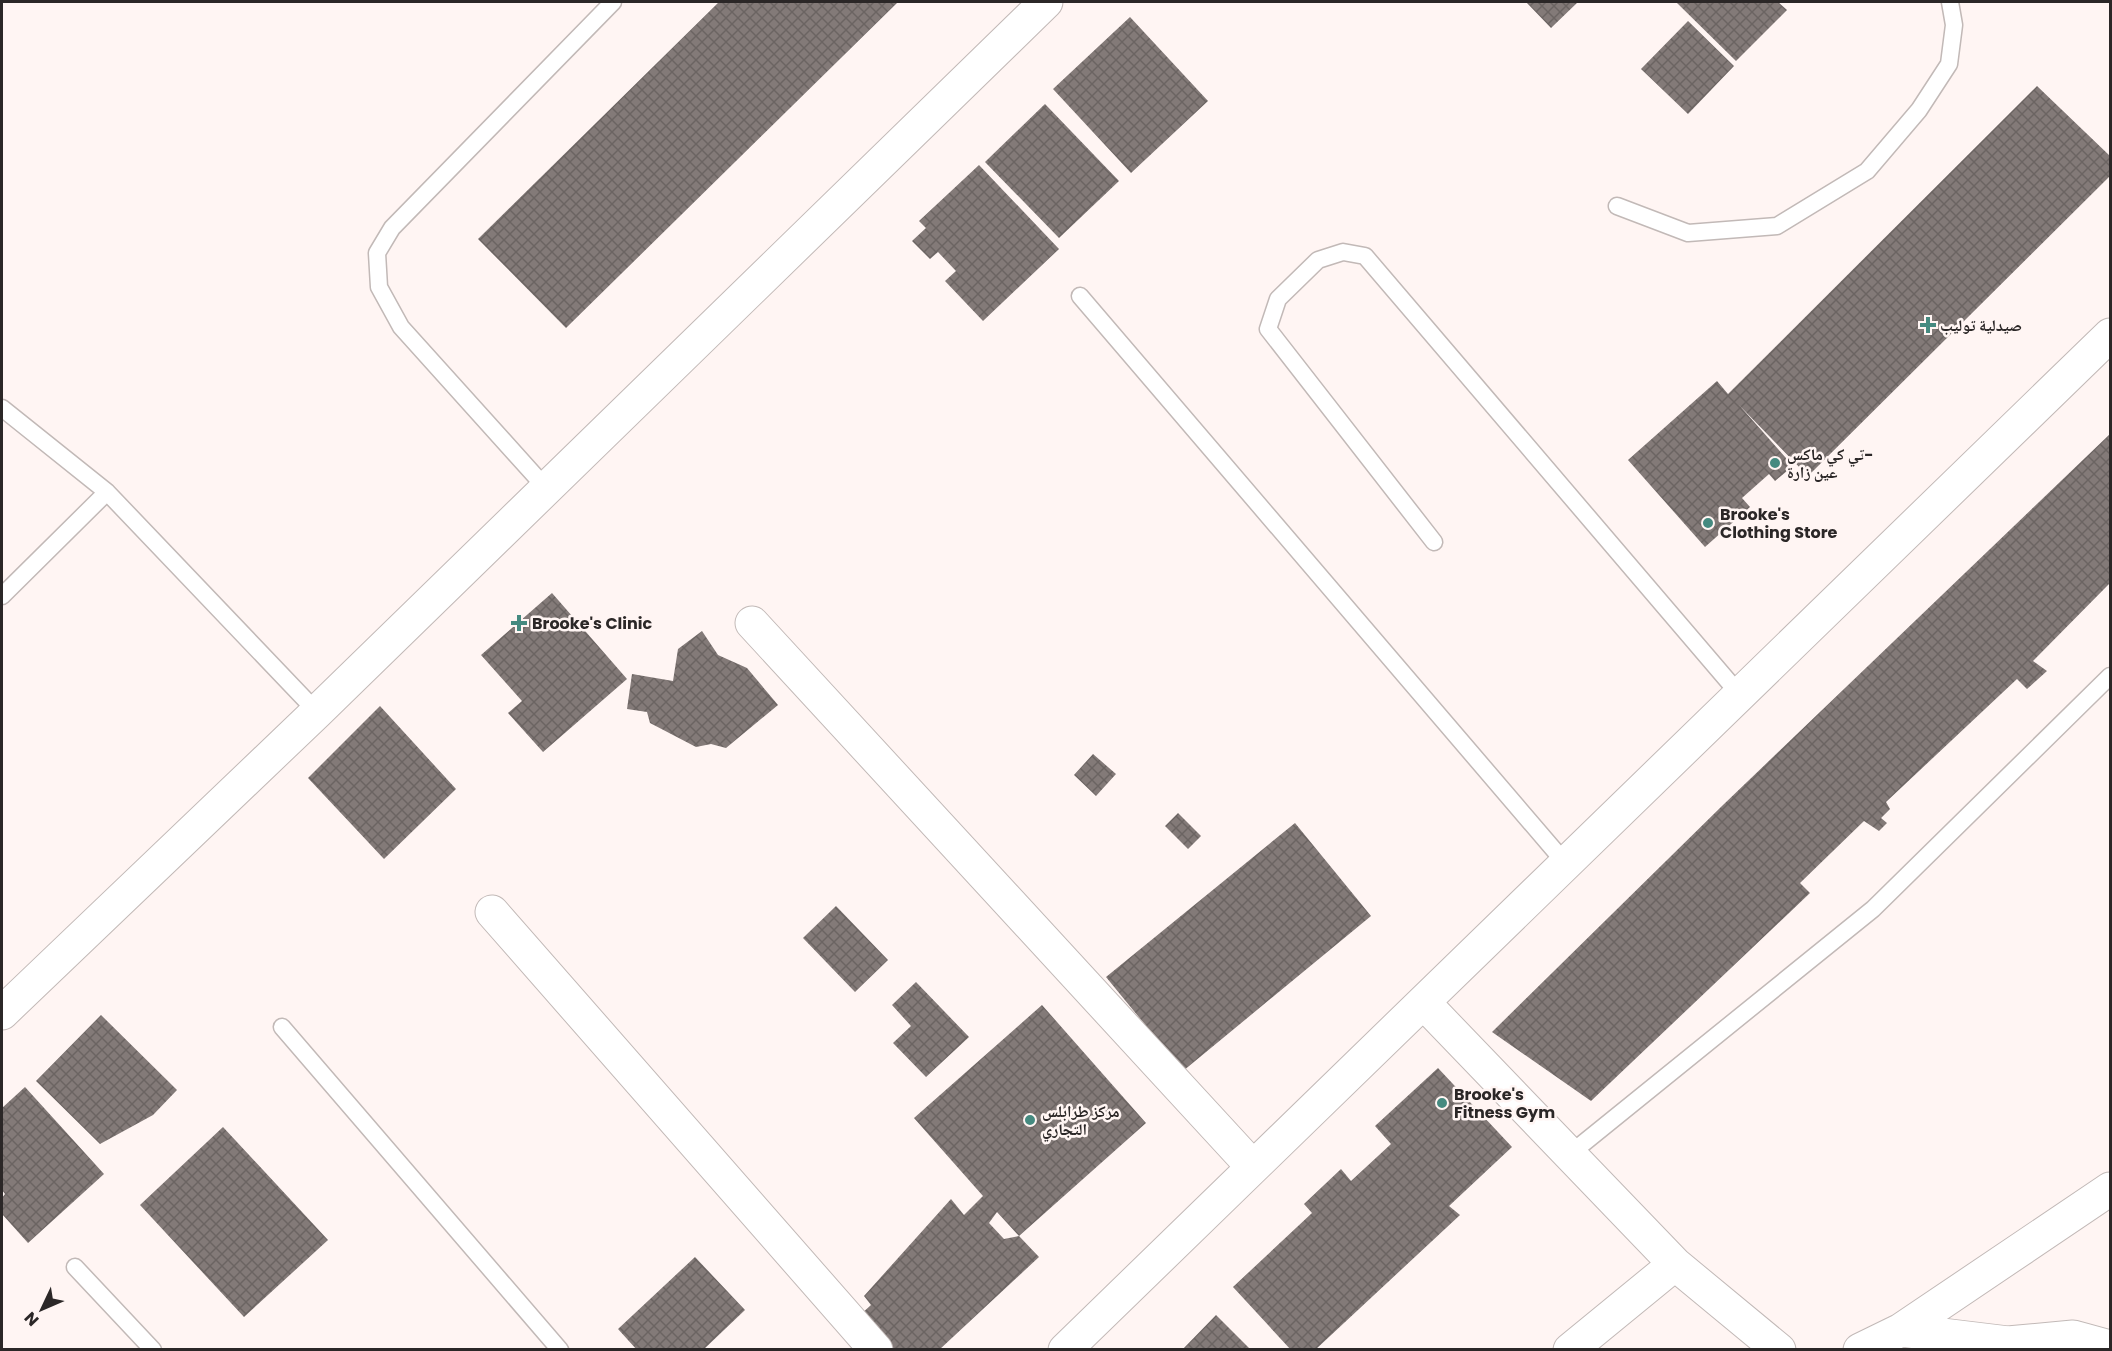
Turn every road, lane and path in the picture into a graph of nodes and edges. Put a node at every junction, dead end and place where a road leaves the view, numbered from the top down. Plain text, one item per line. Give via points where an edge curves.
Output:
1 (612, 2) edge
2 (1046, 2) edge
3 (1950, 2) edge
4 (1617, 206) dead end
5 (1080, 296) dead end
6 (2110, 335) edge
7 (2, 408) edge
8 (546, 488) junction
9 (107, 492) junction
10 (1434, 542) dead end
11 (2, 596) edge
12 (752, 623) dead end
13 (2110, 676) edge
14 (1740, 695) junction
15 (317, 712) junction
16 (1567, 865) junction
17 (492, 912) dead end
18 (1424, 1003) junction
19 (2, 1013) edge
20 (282, 1027) dead end
21 (1570, 1154) junction
22 (1252, 1166) junction
23 (2110, 1189) edge
24 (1676, 1264) junction
25 (75, 1267) dead end
26 (1901, 1330) junction
27 (2110, 1347) edge
28 (153, 1350) edge
29 (560, 1350) edge
30 (876, 1350) edge
31 (1065, 1350) edge
32 (1570, 1350) edge
33 (1779, 1350) edge
34 (1860, 1350) edge

1 - 8 lane via 392,228 377,253 379,287 401,327
2 - 8 street
3 - 4 lane via 1954,25 1949,64 1919,110 1867,171 1777,226 1688,233
5 - 16 lane
6 - 14 street
7 - 9 lane
8 - 15 street
9 - 11 lane
9 - 15 lane
10 - 14 lane via 1268,329 1278,299 1318,260 1343,252 1365,256
12 - 22 street
13 - 21 lane via 1873,909
14 - 16 street
15 - 19 street
16 - 18 street
17 - 30 street
18 - 21 street
18 - 22 street
20 - 29 lane
21 - 24 street
22 - 31 street
23 - 26 street
24 - 32 street
24 - 33 street
25 - 28 lane
26 - 27 street via 2008,1343 2073,1338
26 - 34 street

